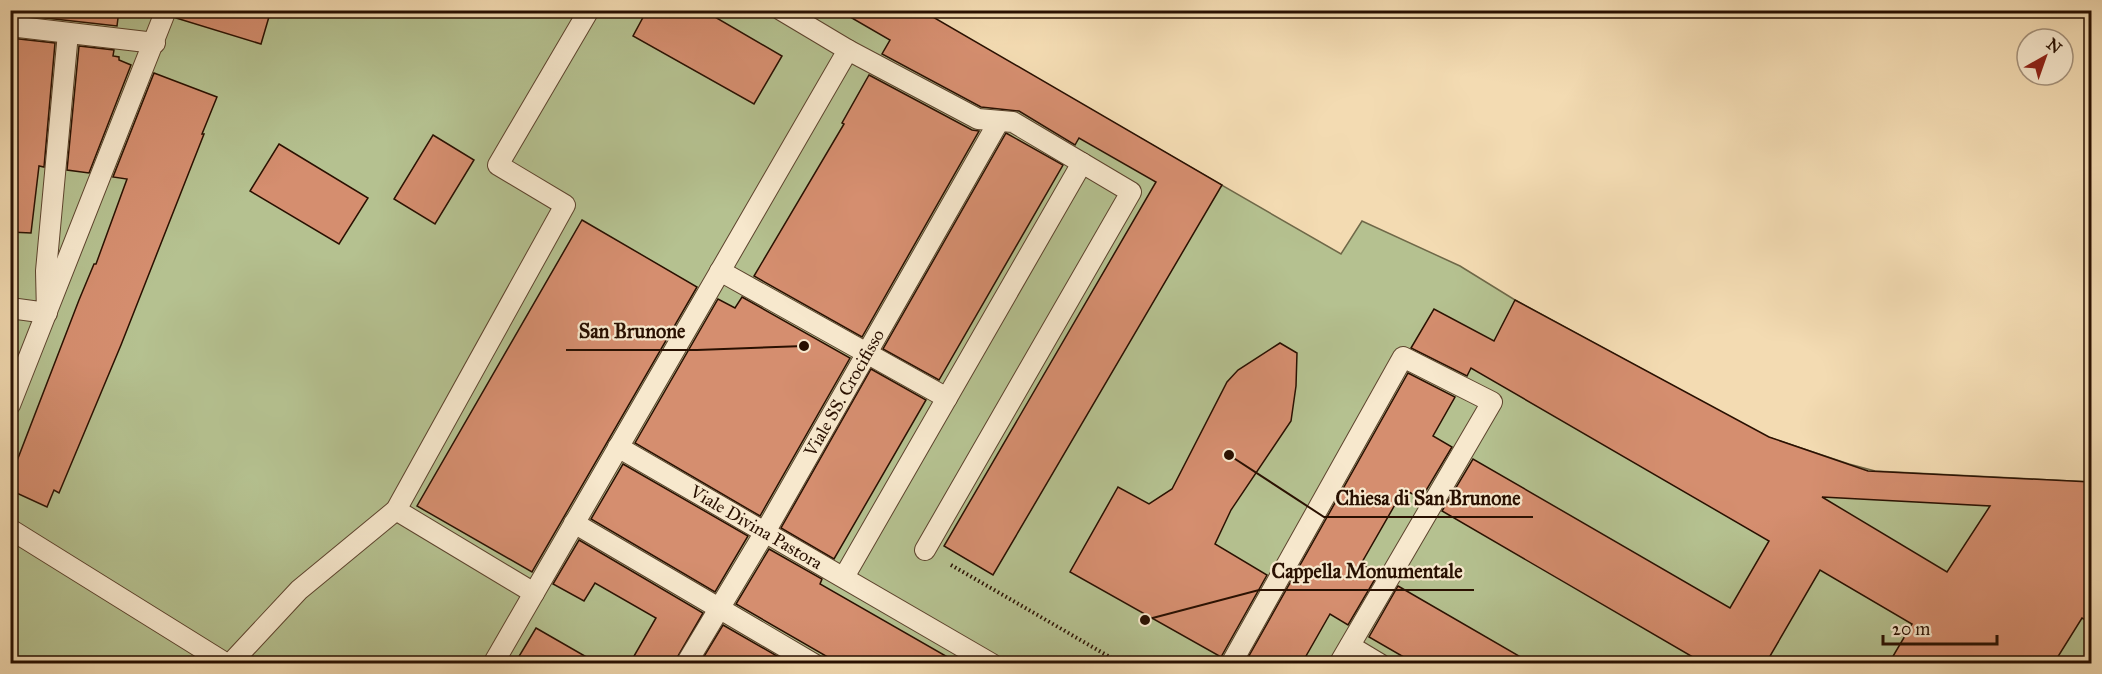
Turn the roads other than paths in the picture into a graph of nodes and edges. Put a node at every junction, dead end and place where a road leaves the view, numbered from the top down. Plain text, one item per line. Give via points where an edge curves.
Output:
1 (166, 10) edge
2 (589, 10) edge
3 (782, 10) edge
4 (10, 26) edge
5 (68, 33) junction
6 (155, 43) junction
7 (848, 50) junction
8 (999, 121) junction
9 (1082, 163) junction
10 (720, 271) junction
11 (10, 308) edge
12 (47, 313) junction
13 (867, 352) junction
14 (947, 398) junction
15 (10, 405) edge
16 (618, 447) junction
17 (396, 510) junction
18 (574, 523) junction
19 (10, 529) edge
20 (765, 532) junction
21 (925, 550) road end
22 (844, 577) junction
23 (534, 593) junction
24 (719, 608) junction
25 (1350, 646) junction
26 (228, 663) edge
27 (494, 663) edge
28 (686, 663) edge
29 (814, 663) edge
30 (992, 663) edge
31 (1231, 663) edge
32 (1340, 663) edge
33 (1380, 663) edge

1 - 6 lane
2 - 17 lane via 498,165 565,205
3 - 7 lane
4 - 5 lane
5 - 6 lane
5 - 12 lane via 46,271
6 - 12 lane
7 - 8 lane via 978,119
7 - 10 lane
8 - 9 lane via 1012,122
8 - 13 lane, Viale SS. Crocifisso
9 - 14 lane
9 - 21 lane via 1131,192
10 - 13 lane
10 - 16 lane
11 - 12 lane
12 - 15 lane
13 - 14 lane
13 - 20 lane, Viale SS. Crocifisso
14 - 22 lane
16 - 18 lane
16 - 20 lane, Viale Divina Pastora
17 - 23 lane
17 - 26 lane via 300,590
18 - 23 lane
18 - 24 lane
19 - 26 lane
20 - 22 lane, Viale Divina Pastora
20 - 24 lane, Viale SS. Crocifisso
22 - 30 lane, Viale Divina Pastora
23 - 27 lane
24 - 28 lane, Viale SS. Crocifisso
24 - 29 lane
25 - 31 lane via 1492,402 1403,357
25 - 32 lane
25 - 33 lane

